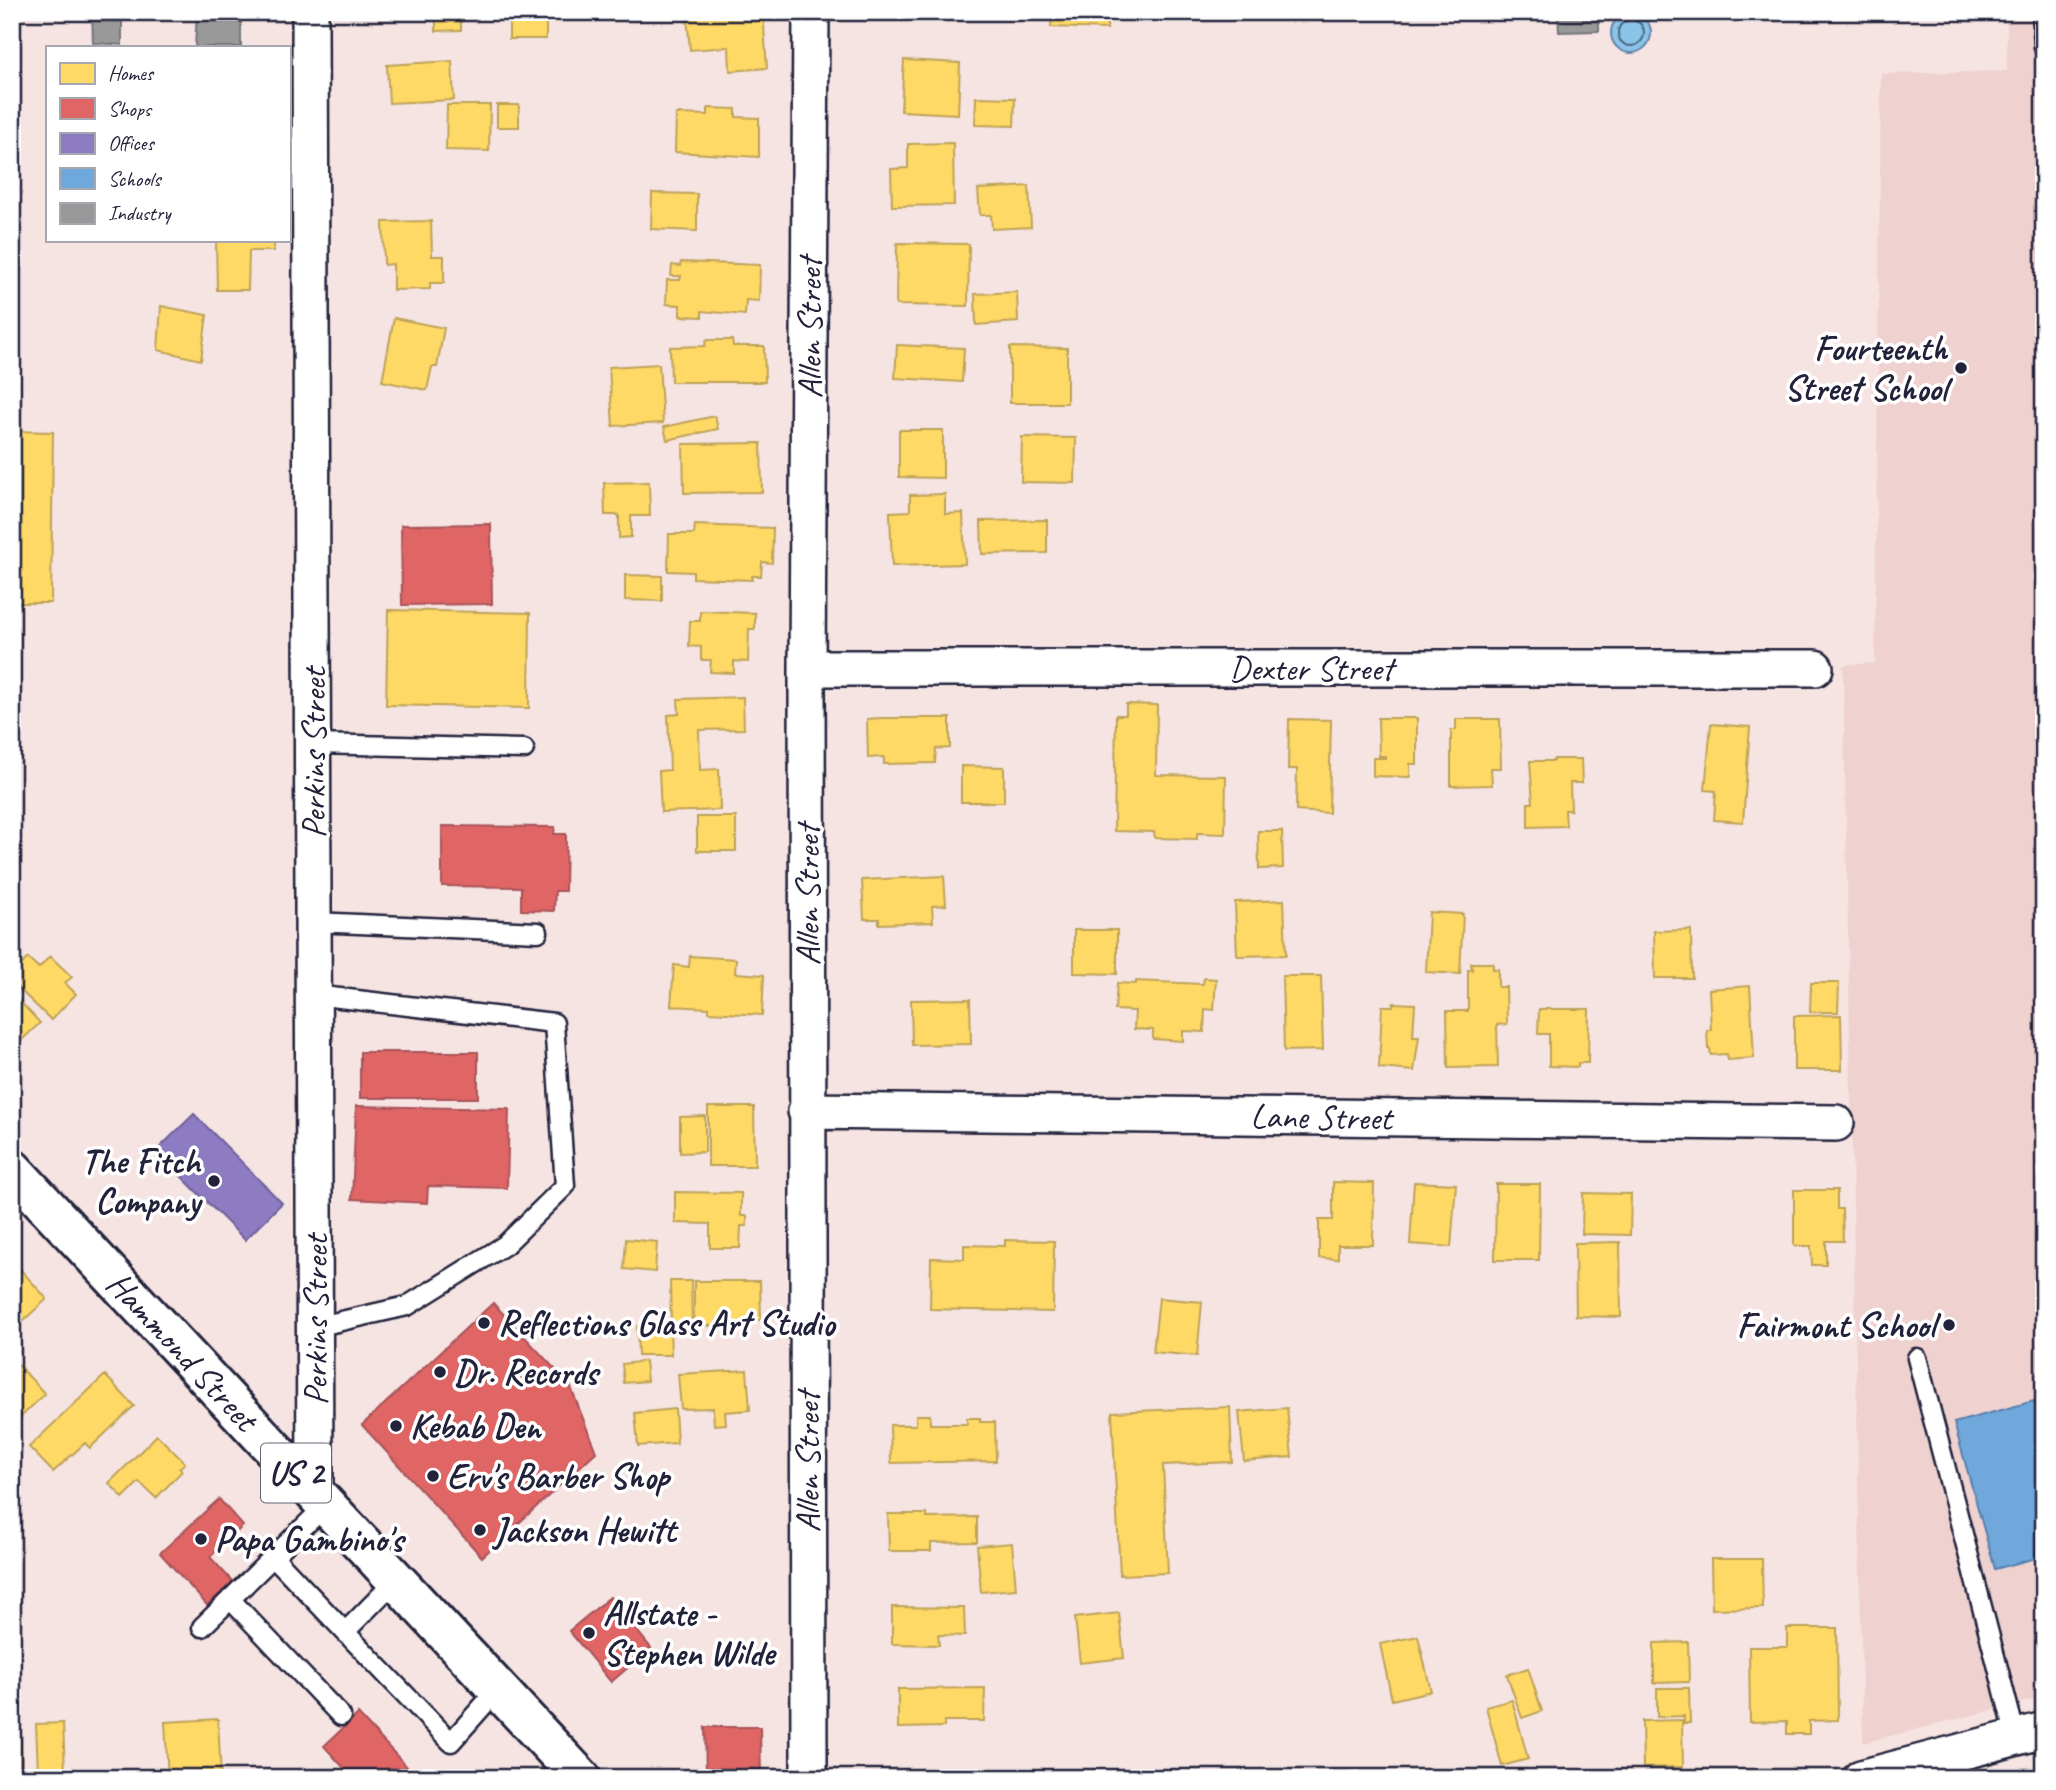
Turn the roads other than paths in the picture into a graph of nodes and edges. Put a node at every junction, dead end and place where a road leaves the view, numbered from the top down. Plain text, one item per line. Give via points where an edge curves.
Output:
1 (310, 12) edge
2 (811, 12) edge
3 (2042, 12) edge
4 (2044, 47) edge
5 (807, 668) junction
6 (1815, 668) dead end
7 (313, 744) junction
8 (524, 749) dead end
9 (313, 922) junction
10 (538, 932) dead end
11 (314, 995) junction
12 (806, 1111) junction
13 (1836, 1123) dead end
14 (12, 1169) edge
15 (315, 1327) junction
16 (1917, 1358) dead end
17 (320, 1499) junction
18 (273, 1556) junction
19 (396, 1580) junction
20 (230, 1599) junction
21 (202, 1627) dead end
22 (345, 1632) junction
23 (498, 1689) junction
24 (341, 1716) dead end
25 (2030, 1734) edge
26 (574, 1776) edge
27 (808, 1778) edge
28 (1861, 1778) edge

1 - 7 street, Perkins Street
2 - 5 street, Allen Street
3 - 4 lane
5 - 6 street, Dexter Street
5 - 12 street, Allen Street
7 - 8 lane
7 - 9 street, Perkins Street
9 - 10 lane
9 - 11 street, Perkins Street
11 - 15 street, Perkins Street
11 - 15 lane via 554,1023 565,1186 505,1245 407,1306
12 - 13 street, Lane Street
12 - 27 street, Allen Street
14 - 17 main road, Hammond Street / US 2
15 - 17 street, Perkins Street
16 - 25 lane
17 - 18 lane
17 - 19 main road, Hammond Street / US 2
18 - 20 lane
18 - 22 lane
19 - 22 lane
19 - 23 main road, Hammond Street / US 2
20 - 21 lane
20 - 24 lane
22 - 23 lane via 451,1742
23 - 26 main road, Hammond Street / US 2
25 - 28 street

